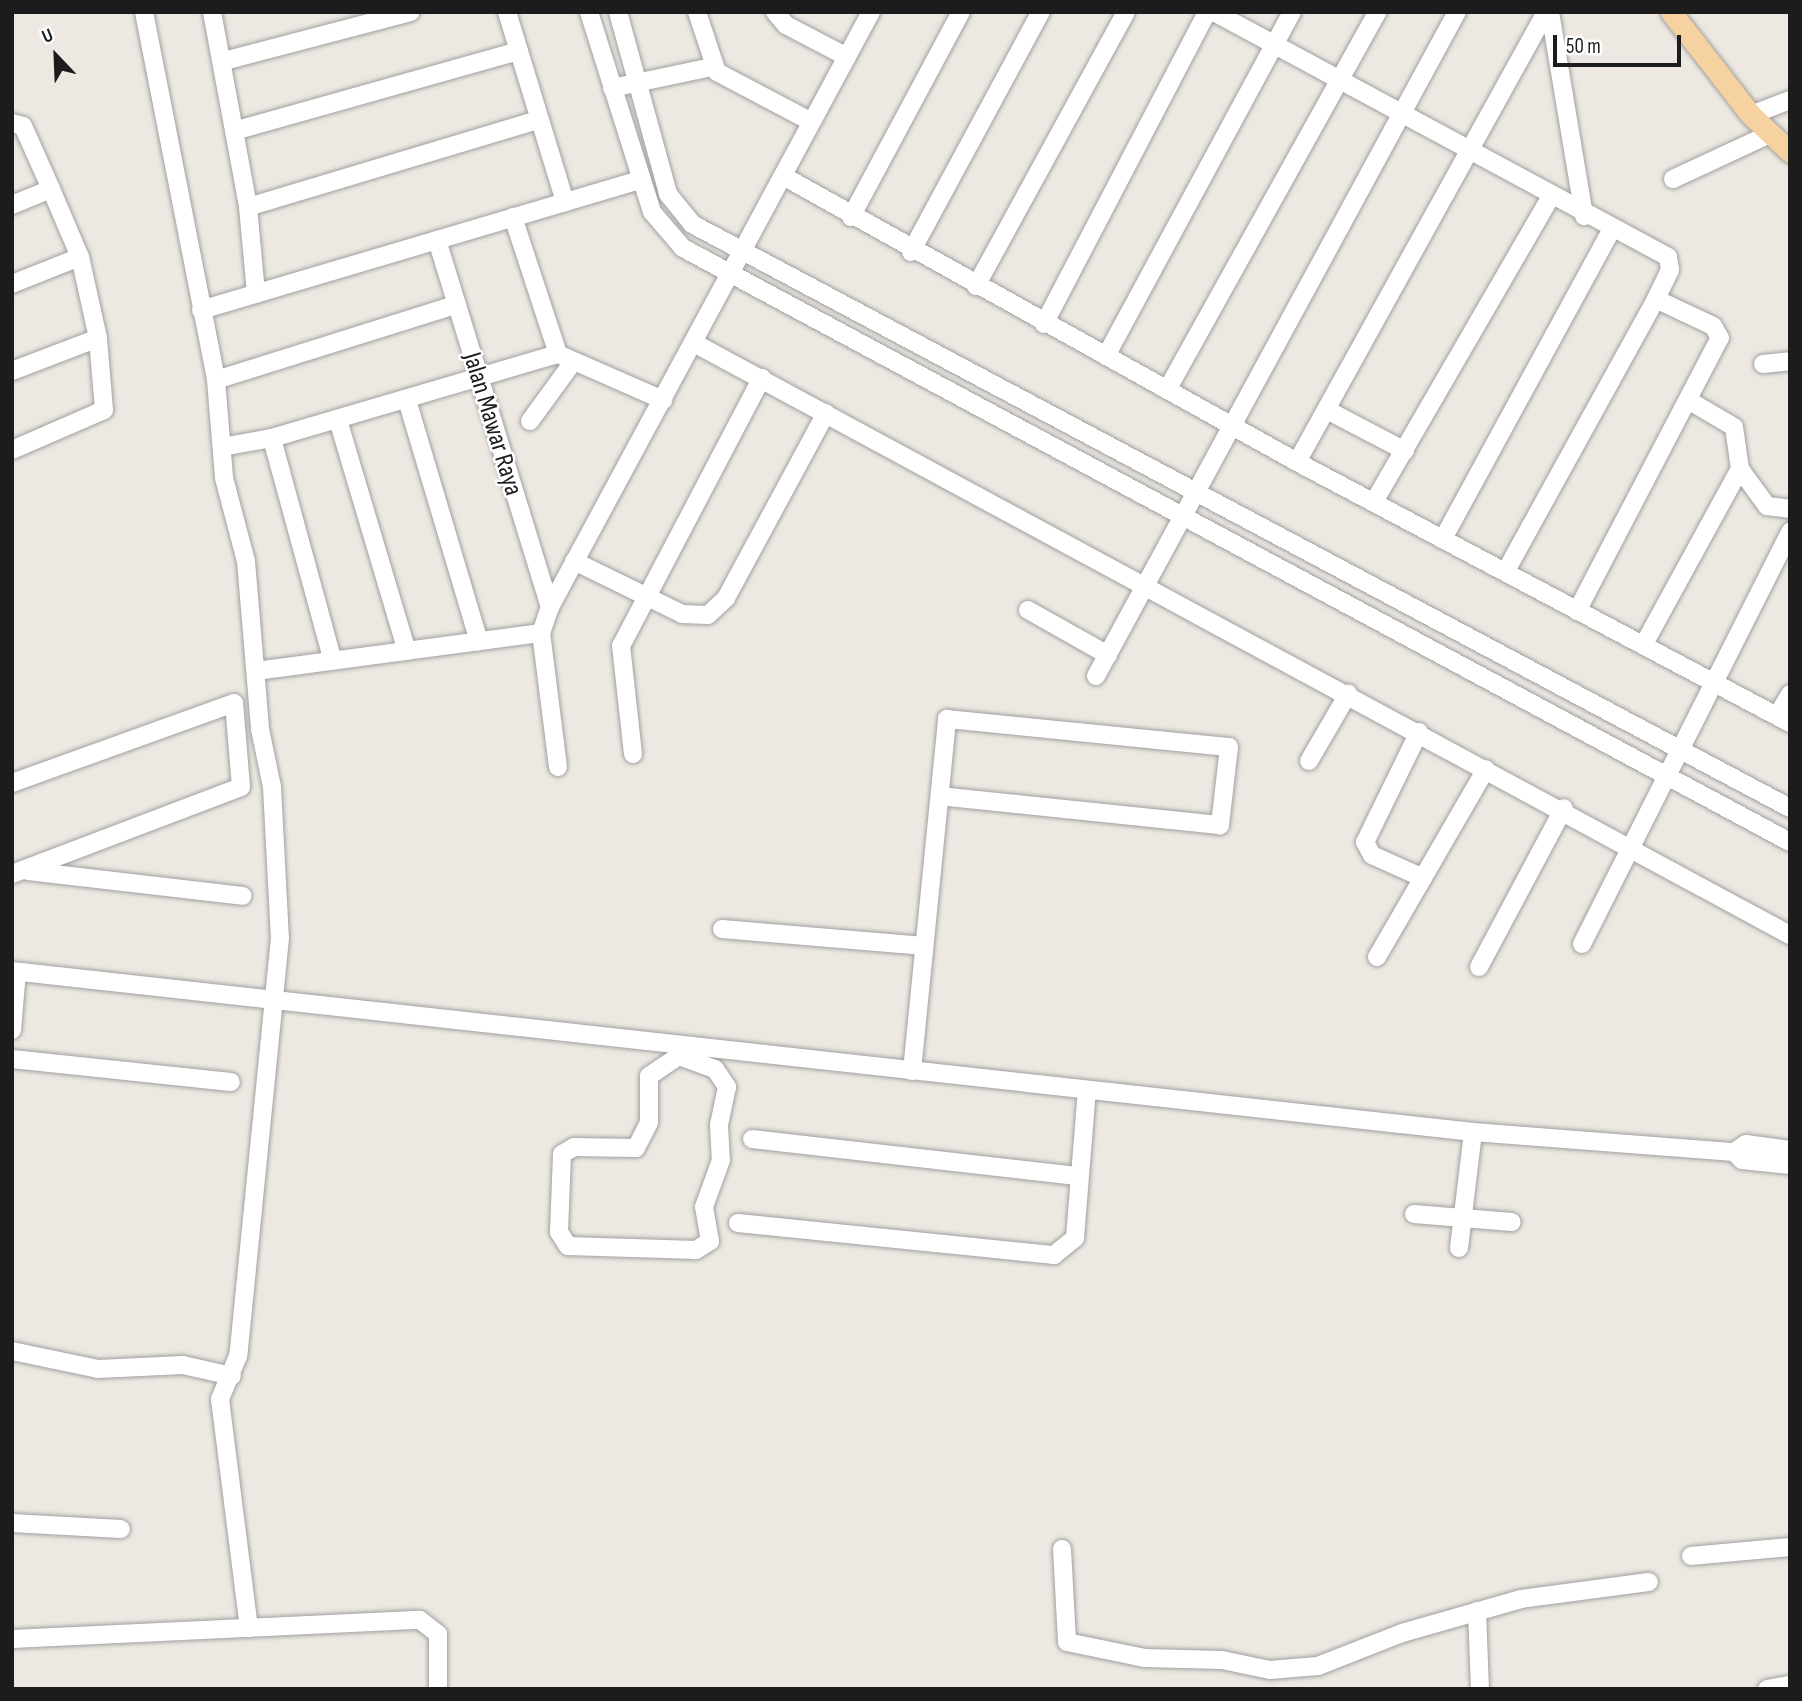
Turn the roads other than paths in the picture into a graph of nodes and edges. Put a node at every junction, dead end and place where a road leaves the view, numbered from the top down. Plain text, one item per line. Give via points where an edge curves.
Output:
1 (144, 12) edge
2 (212, 12) edge
3 (411, 12) edge
4 (507, 12) edge
5 (589, 12) edge
6 (618, 12) edge
7 (697, 12) edge
8 (775, 12) edge
9 (871, 12) edge
10 (961, 12) edge
11 (1041, 12) edge
12 (1126, 12) edge
13 (1207, 12) edge
14 (1214, 12) edge
15 (1292, 12) edge
16 (1377, 12) edge
17 (1457, 12) edge
18 (1548, 12) edge
19 (1671, 12) edge
20 (1273, 47) junction
21 (519, 51) junction
22 (847, 57) junction
23 (224, 61) junction
24 (712, 66) junction
25 (639, 83) junction
26 (1339, 83) junction
27 (612, 88) junction
28 (1790, 100) edge
29 (1751, 114) junction
30 (1399, 117) junction
31 (538, 120) junction
32 (810, 121) junction
33 (12, 123) edge
34 (234, 131) junction
35 (1770, 134) junction
36 (1790, 152) edge
37 (1470, 153) junction
38 (783, 176) junction
39 (1674, 179) dead end
40 (640, 180) junction
41 (51, 189) junction
42 (1551, 196) junction
43 (565, 202) junction
44 (12, 205) edge
45 (248, 207) junction
46 (1584, 216) junction
47 (513, 217) junction
48 (851, 217) junction
49 (1612, 229) junction
50 (437, 240) junction
51 (742, 247) junction
52 (911, 252) junction
53 (80, 257) junction
54 (729, 275) junction
55 (12, 284) edge
56 (976, 286) junction
57 (256, 294) junction
58 (1656, 299) junction
59 (456, 305) junction
60 (201, 310) junction
61 (1044, 324) junction
62 (98, 338) junction
63 (694, 344) junction
64 (1106, 356) junction
65 (565, 358) junction
66 (1790, 361) edge
67 (1763, 364) dead end
68 (12, 371) edge
69 (762, 377) junction
70 (478, 378) junction
71 (215, 380) junction
72 (1167, 390) junction
73 (407, 400) junction
74 (663, 400) junction
75 (1688, 400) junction
76 (1327, 410) junction
77 (826, 413) junction
78 (338, 420) junction
79 (530, 421) dead end
80 (1234, 425) junction
81 (272, 438) junction
82 (222, 447) junction
83 (12, 450) edge
84 (1405, 452) junction
85 (1297, 462) junction
86 (1740, 469) junction
87 (1197, 494) junction
88 (1375, 500) junction
89 (1790, 509) edge
90 (1184, 518) junction
91 (1790, 532) edge
92 (1444, 537) junction
93 (574, 561) junction
94 (1505, 572) junction
95 (1143, 586) junction
96 (643, 597) junction
97 (550, 607) junction
98 (1028, 610) dead end
99 (1577, 611) junction
100 (541, 633) junction
101 (479, 642) junction
102 (1644, 643) junction
103 (407, 651) junction
104 (1108, 654) junction
105 (332, 659) junction
106 (256, 671) junction
107 (1096, 676) dead end
108 (1713, 679) junction
109 (1348, 694) junction
110 (1790, 694) edge
111 (1783, 719) edge
112 (1419, 733) junction
113 (1678, 748) junction
114 (633, 754) dead end
115 (1309, 761) dead end
116 (558, 767) dead end
117 (1486, 768) junction
118 (1664, 778) junction
119 (12, 783) edge
120 (940, 796) junction
121 (1564, 808) junction
122 (1790, 808) edge
123 (1790, 842) edge
124 (1628, 845) junction
125 (17, 872) edge
126 (1423, 878) junction
127 (243, 896) dead end
128 (722, 929) dead end
129 (1790, 935) edge
130 (1582, 944) dead end
131 (924, 946) junction
132 (1377, 957) dead end
133 (1479, 967) dead end
134 (15, 971) edge
135 (270, 1004) junction
136 (12, 1030) edge
137 (678, 1050) junction
138 (12, 1059) edge
139 (912, 1071) junction
140 (231, 1082) dead end
141 (1087, 1090) junction
142 (1473, 1132) junction
143 (752, 1139) dead end
144 (1790, 1150) edge
145 (1734, 1152) junction
146 (1790, 1166) edge
147 (1079, 1176) junction
148 (1413, 1214) dead end
149 (1463, 1219) junction
150 (1512, 1222) dead end
151 (738, 1223) dead end
152 (1459, 1248) dead end
153 (12, 1351) edge
154 (232, 1376) junction
155 (12, 1523) edge
156 (121, 1529) dead end
157 (1790, 1547) edge
158 (1062, 1549) dead end
159 (1691, 1556) dead end
160 (1649, 1582) dead end
161 (1477, 1611) junction
162 (249, 1628) junction
163 (12, 1639) edge
164 (1790, 1685) edge
165 (438, 1689) edge
166 (1480, 1689) edge
167 (1767, 1689) edge

1 - 60 street
2 - 23 street
3 - 23 street
4 - 21 street
5 - 27 street
6 - 25 street
7 - 24 street
8 - 22 street via 786,25
9 - 22 street
10 - 48 street
11 - 52 street
12 - 56 street
13 - 61 street
14 - 20 street
15 - 20 street
16 - 26 street
17 - 30 street
18 - 37 street
18 - 46 street
19 - 29 main road
20 - 26 street
20 - 64 street
21 - 31 street
21 - 34 street
22 - 32 street
23 - 34 street
24 - 25 street
24 - 32 street
25 - 27 street
25 - 51 street via 679,212
26 - 30 street
26 - 72 street
27 - 40 street
28 - 29 street
29 - 35 main road
30 - 37 street
30 - 80 street
31 - 43 street
31 - 45 street
32 - 38 street
33 - 41 street via 23,126
34 - 45 street
35 - 36 main road
35 - 39 street
37 - 42 street
37 - 76 street
38 - 48 street
38 - 51 street
40 - 43 street
40 - 54 street via 665,232
41 - 44 street
41 - 53 street
42 - 46 street
42 - 84 street
43 - 47 street
45 - 57 street
46 - 49 street
47 - 50 street
47 - 65 street
48 - 52 street
49 - 58 street via 1668,257 1670,270
49 - 92 street
50 - 57 street
50 - 59 street, Jalan Mawar Raya
51 - 54 street
51 - 87 street
52 - 56 street
53 - 55 street
53 - 62 street
54 - 63 street
54 - 90 street
56 - 61 street
57 - 60 street
58 - 75 street via 1713,326 1720,338
58 - 94 street
59 - 70 street, Jalan Mawar Raya
59 - 71 street
60 - 71 street
61 - 64 street
62 - 68 street
62 - 83 street via 104,410
63 - 69 street
63 - 74 street
64 - 72 street
65 - 70 street
65 - 74 street
65 - 79 street
66 - 67 street
69 - 77 street
69 - 96 street
70 - 73 street
70 - 97 street, Jalan Mawar Raya
71 - 82 street
72 - 80 street
73 - 78 street
73 - 101 street
74 - 93 street
75 - 86 street via 1734,427
75 - 99 street
76 - 84 street
76 - 85 street
77 - 95 street
77 - 96 street via 726,598 697,618
78 - 81 street
78 - 103 street
80 - 85 street
80 - 87 street
81 - 82 street
81 - 105 street
82 - 106 street via 246,561
84 - 88 street
85 - 88 street
86 - 89 street via 1767,506
86 - 102 street
87 - 90 street
87 - 113 street
88 - 92 street
90 - 95 street
90 - 118 street
91 - 108 street
92 - 94 street
93 - 96 street
93 - 97 street
94 - 99 street
95 - 104 street
95 - 109 street
96 - 114 street via 621,646
97 - 100 street
98 - 104 street
99 - 102 street
100 - 101 street
100 - 116 street
101 - 103 street
102 - 108 street
103 - 105 street
104 - 107 street
105 - 106 street
106 - 135 street via 272,787 280,938
108 - 111 street
108 - 113 street
109 - 112 street
109 - 115 street
110 - 111 street
112 - 117 street
112 - 126 street via 1365,842 1371,855
113 - 118 street
113 - 122 street
117 - 121 street
117 - 126 street
118 - 123 street
118 - 124 street
119 - 125 street via 234,703 241,787
120 - 120 street via 947,719 1229,747 1220,825
120 - 131 street
121 - 124 street
121 - 133 street
124 - 129 street
124 - 130 street
125 - 127 street
126 - 132 street
128 - 131 street
131 - 139 street
134 - 135 street
134 - 136 street
135 - 137 street
135 - 154 street
137 - 137 street via 649,1076 649,1122 636,1148 574,1147 562,1154 559,1232 568,1246 696,1250 710,1241 704,1207 721,1160 719,1125 727,1087 715,1069
137 - 139 street
138 - 140 street
139 - 141 street
141 - 142 street
141 - 147 street
142 - 145 street
142 - 149 street
143 - 147 street
144 - 145 street via 1746,1144
145 - 146 street via 1742,1160
147 - 151 street via 1075,1238 1054,1255
148 - 149 street
149 - 150 street
149 - 152 street
153 - 154 street via 98,1368 196,1365
154 - 162 street via 220,1399 220,1417
155 - 156 street
157 - 159 street
158 - 161 street via 1067,1642 1145,1658 1300,1671
160 - 161 street
161 - 166 street
162 - 163 street
162 - 165 street via 426,1621 438,1634
164 - 167 street

